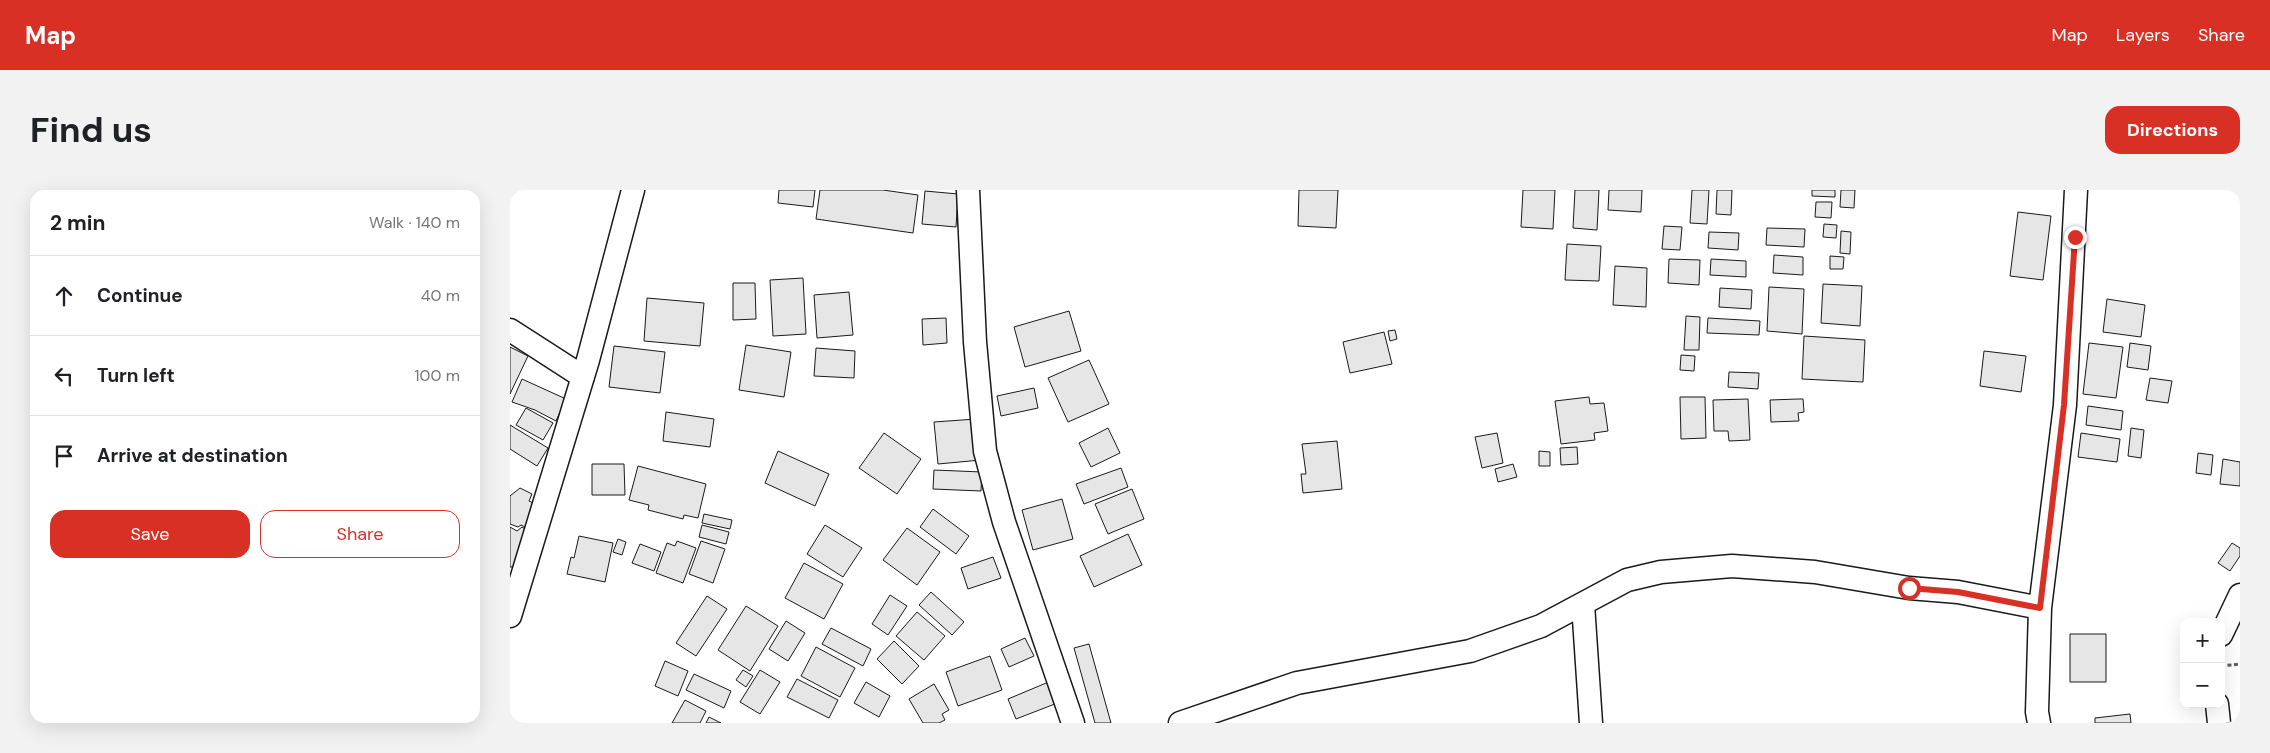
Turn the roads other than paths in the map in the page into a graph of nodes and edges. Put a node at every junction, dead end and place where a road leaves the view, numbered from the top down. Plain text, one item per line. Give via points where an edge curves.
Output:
1 (632, 190) edge
2 (968, 190) edge
3 (2076, 190) edge
4 (510, 330) edge
5 (583, 376) junction
6 (2240, 595) edge
7 (1583, 604) junction
8 (2040, 608) junction
9 (510, 616) edge
10 (2225, 627) edge
11 (2217, 708) edge
12 (1073, 723) edge
13 (1180, 723) edge
14 (1591, 723) edge
15 (2039, 723) edge
16 (2219, 723) edge

1 - 5 street
2 - 12 street via 974,342 985,451 1004,522
3 - 8 street via 2064,405
4 - 5 street
5 - 9 street
6 - 10 street
7 - 8 street via 1627,580 1652,574 1732,566 1815,572 1909,588 1958,592
7 - 13 street via 1541,626 1470,650 1297,684
7 - 14 street
8 - 15 street
11 - 16 street

